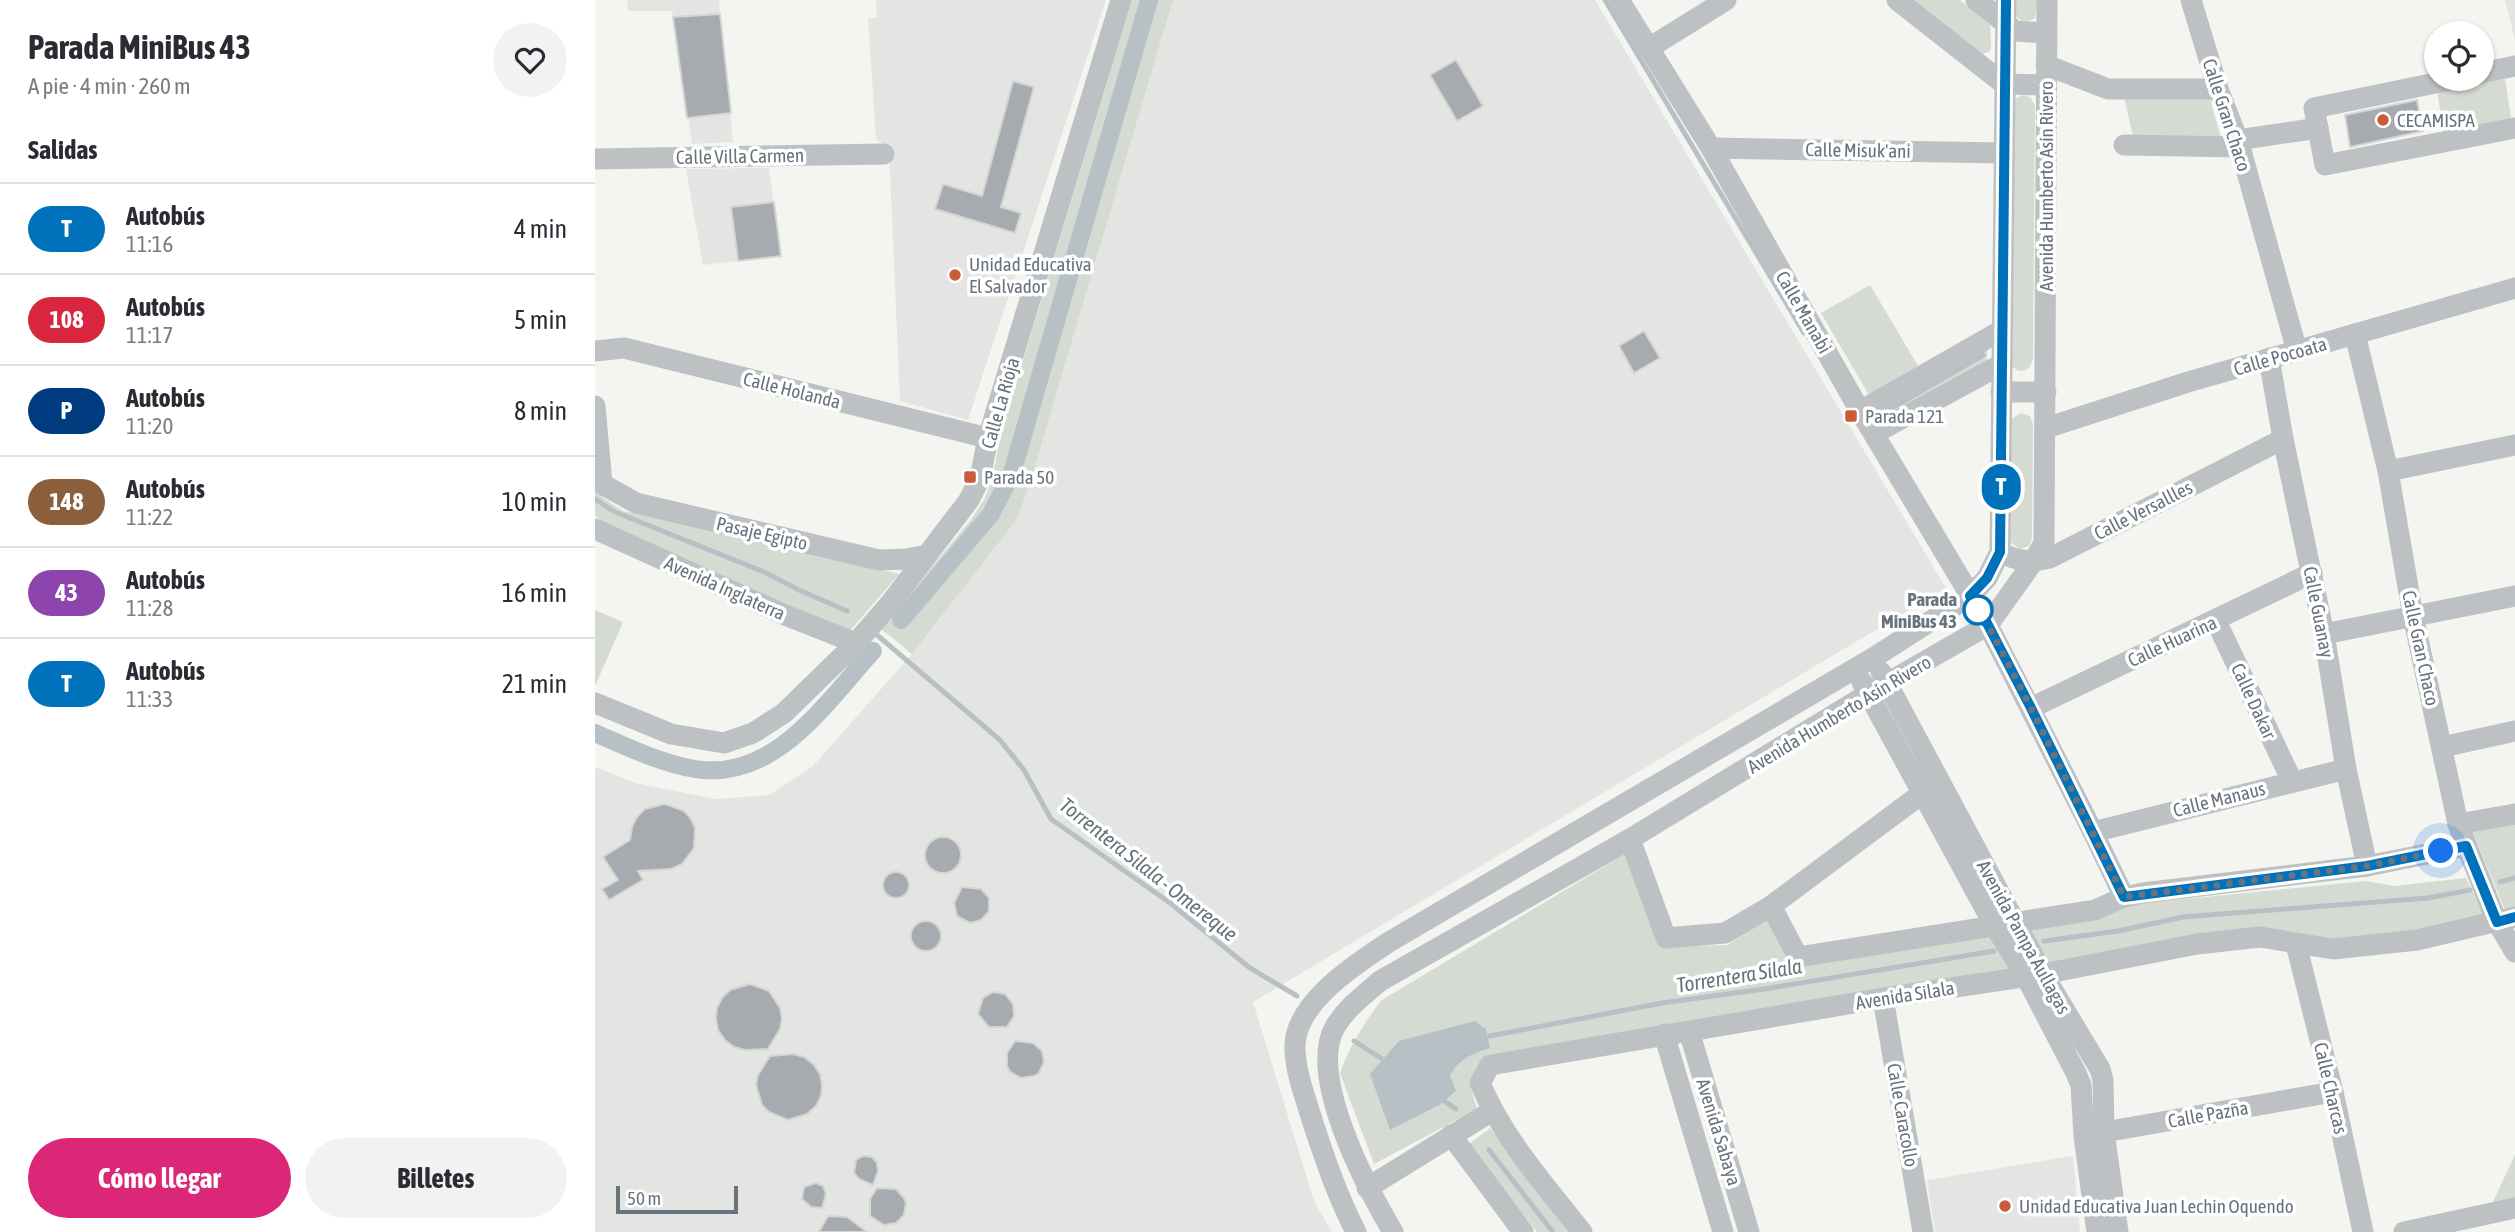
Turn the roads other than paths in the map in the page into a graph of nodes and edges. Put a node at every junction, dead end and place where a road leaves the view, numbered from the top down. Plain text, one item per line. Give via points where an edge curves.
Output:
1 (1121, 0) edge
2 (1619, 0) edge
3 (1726, 0) edge
4 (1897, 0) edge
5 (1976, 0) edge
6 (2006, 0) edge
7 (2047, 0) edge
8 (2191, 0) edge
9 (2006, 24) junction
10 (2046, 33) junction
11 (1649, 48) junction
12 (2515, 66) edge
13 (2494, 70) edge
14 (2046, 75) junction
15 (2004, 84) junction
16 (2424, 85) edge
17 (2218, 89) junction
18 (2318, 128) junction
19 (2515, 128) edge
20 (2238, 143) junction
21 (2124, 145) dead end
22 (1711, 148) junction
23 (2004, 153) junction
24 (884, 154) dead end
25 (595, 159) edge
26 (2515, 288) edge
27 (2002, 330) junction
28 (2355, 334) junction
29 (595, 351) edge
30 (2297, 351) junction
31 (2269, 359) junction
32 (2002, 364) junction
33 (2001, 392) junction
34 (2046, 392) junction
35 (595, 406) edge
36 (1860, 411) junction
37 (2046, 428) junction
38 (1875, 433) junction
39 (988, 438) junction
40 (2283, 439) junction
41 (2515, 445) edge
42 (2388, 471) junction
43 (595, 529) edge
44 (2000, 552) junction
45 (927, 555) junction
46 (2033, 562) junction
47 (2312, 573) junction
48 (1970, 596) junction
49 (2515, 596) edge
50 (2413, 616) junction
51 (2216, 621) junction
52 (1988, 625) junction
53 (2324, 634) junction
54 (856, 643) junction
55 (1864, 663) junction
56 (1888, 684) junction
57 (1868, 694) junction
58 (595, 703) edge
59 (2031, 708) junction
60 (2515, 731) edge
61 (2442, 747) junction
62 (2346, 769) junction
63 (2292, 780) junction
64 (1924, 792) junction
65 (2515, 814) edge
66 (2458, 824) junction
67 (2094, 832) junction
68 (1630, 839) junction
69 (2466, 846) junction
70 (2367, 866) junction
71 (2124, 897) junction
72 (1771, 906) junction
73 (2506, 920) edge
74 (2016, 924) junction
75 (1994, 925) junction
76 (1389, 942) junction
77 (2296, 944) junction
78 (2515, 951) edge
79 (1406, 967) junction
80 (2034, 974) junction
81 (1884, 998) junction
82 (1689, 1031) junction
83 (1664, 1034) junction
84 (2333, 1093) junction
85 (1492, 1111) junction
86 (2094, 1134) junction
87 (1451, 1135) junction
88 (1367, 1188) junction
89 (2515, 1208) edge
90 (1356, 1232) edge
91 (1393, 1232) edge
92 (1524, 1232) edge
93 (1581, 1232) edge
94 (1723, 1232) edge
95 (1749, 1232) edge
96 (1923, 1232) edge
97 (2097, 1232) edge
98 (2117, 1232) edge
99 (2363, 1232) edge
100 (2404, 1232) edge

1 - 39 street, Calle La Rioja
2 - 11 street, Calle Manabi
3 - 11 street
4 - 15 street
5 - 9 street
6 - 9 street, Avenida Humberto Asín Rivero
7 - 10 street, Avenida Humberto Asín Rivero
8 - 17 street, Calle Gran Chaco
9 - 10 street via 2015,31
9 - 15 street, Avenida Humberto Asín Rivero
10 - 14 street, Avenida Humberto Asín Rivero
11 - 22 street, Calle Manabi
12 - 13 street
14 - 15 street
14 - 17 street via 2108,89
14 - 34 street, Avenida Humberto Asín Rivero
15 - 23 street, Avenida Humberto Asín Rivero
16 - 18 street via 2314,108
17 - 20 street, Calle Gran Chaco
18 - 19 street via 2325,165
18 - 20 street
20 - 21 street
20 - 30 street, Calle Gran Chaco
22 - 23 street, Calle Misuk'ani
22 - 36 street, Calle Manabi
23 - 27 street, Avenida Humberto Asín Rivero
24 - 25 street, Calle Villa Carmen
26 - 28 street, Calle Pocoata
27 - 32 street, Avenida Humberto Asín Rivero
27 - 36 street
28 - 30 street, Calle Pocoata
28 - 42 street, Calle Gran Chaco
29 - 39 street, Calle Holanda via 624,348
30 - 31 street, Calle Pocoata
31 - 37 street, Calle Pocoata
31 - 40 street, Calle Guanay
32 - 33 street, Avenida Humberto Asín Rivero
32 - 38 street
33 - 34 street
33 - 44 street, Avenida Humberto Asín Rivero
34 - 37 street, Avenida Humberto Asín Rivero
35 - 45 street, Pasaje Egipto via 602,484 636,503 879,560
36 - 38 street, Calle Manabi
37 - 46 street, Avenida Humberto Asín Rivero via 2044,543
38 - 48 street, Calle Manabi
39 - 45 street, Calle La Rioja via 980,478 969,500
40 - 46 street, Calle Versallles via 2050,558
40 - 47 street, Calle Guanay
41 - 42 street
42 - 50 street, Calle Gran Chaco
43 - 54 street, Avenida Inglaterra
44 - 46 street
44 - 48 street, Avenida Humberto Asín Rivero via 1987,578
45 - 54 street, Calle La Rioja
46 - 52 street, Avenida Humberto Asín Rivero
47 - 51 street, Calle Huarina
47 - 53 street, Calle Guanay
48 - 52 street, Calle Manabi
48 - 55 street, Avenida Humberto Asín Rivero
49 - 50 street
50 - 53 street
50 - 61 street, Calle Gran Chaco
51 - 59 street, Calle Huarina
51 - 63 street, Calle Dakar
52 - 56 street, Avenida Humberto Asín Rivero
52 - 59 street, Calle Manabi
53 - 62 street, Calle Guanay
54 - 58 street, Calle La Rioja via 784,713 753,733 724,743 671,734
55 - 56 street, Avenida Pampa Aullagas
55 - 57 street, Avenida Pampa Aullagas
55 - 76 street, Avenida Humberto Asín Rivero
56 - 57 street, Avenida Humberto Asín Rivero
56 - 74 street, Avenida Pampa Aullagas
57 - 64 street, Avenida Pampa Aullagas
57 - 68 street, Avenida Humberto Asín Rivero
59 - 67 street, Calle Manabi
60 - 61 street
61 - 66 street, Calle Gran Chaco
62 - 63 street, Calle Manaus
62 - 70 street, Calle Guanay
63 - 67 street, Calle Manaus
64 - 72 street
64 - 75 street, Avenida Pampa Aullagas
65 - 66 street
66 - 69 street, Calle Gran Chaco
67 - 71 street, Calle Manabi
68 - 72 street via 1666,938 1725,933
68 - 79 street, Avenida Humberto Asín Rivero
69 - 70 street
69 - 73 street, Calle Gran Chaco
70 - 71 street
71 - 74 street via 2095,910
72 - 75 street via 1798,957
73 - 77 street, Avenida Silala via 2417,940 2333,948
73 - 78 street, Calle Gran Chaco
74 - 75 street
74 - 80 street, Avenida Pampa Aullagas
75 - 80 street, Avenida Pampa Aullagas
76 - 79 street
76 - 90 street, Avenida Humberto Asín Rivero via 1357,963 1314,1002 1299,1027 1294,1048 1335,1191
77 - 80 street, Avenida Silala via 2260,937
77 - 84 street, Calle Charcas
79 - 88 street, Avenida Humberto Asín Rivero via 1380,981 1347,1010 1334,1028 1327,1051 1328,1075
80 - 81 street, Avenida Silala
80 - 86 street, Avenida Pampa Aullagas via 2081,1085
81 - 82 street, Avenida Silala
81 - 96 street, Calle Caracollo
82 - 83 street, Avenida Silala
82 - 95 street, Avenida Sabaya
83 - 85 street, Avenida Silala via 1490,1065 1479,1083
83 - 94 street, Avenida Sabaya
84 - 86 street, Calle Pazña
84 - 99 street, Calle Charcas
85 - 87 street
85 - 93 street
86 - 97 street, Avenida Pampa Aullagas
86 - 98 street, Avenida Pampa Aullagas
87 - 88 street
87 - 92 street
88 - 91 street, Avenida Humberto Asín Rivero
89 - 100 street

